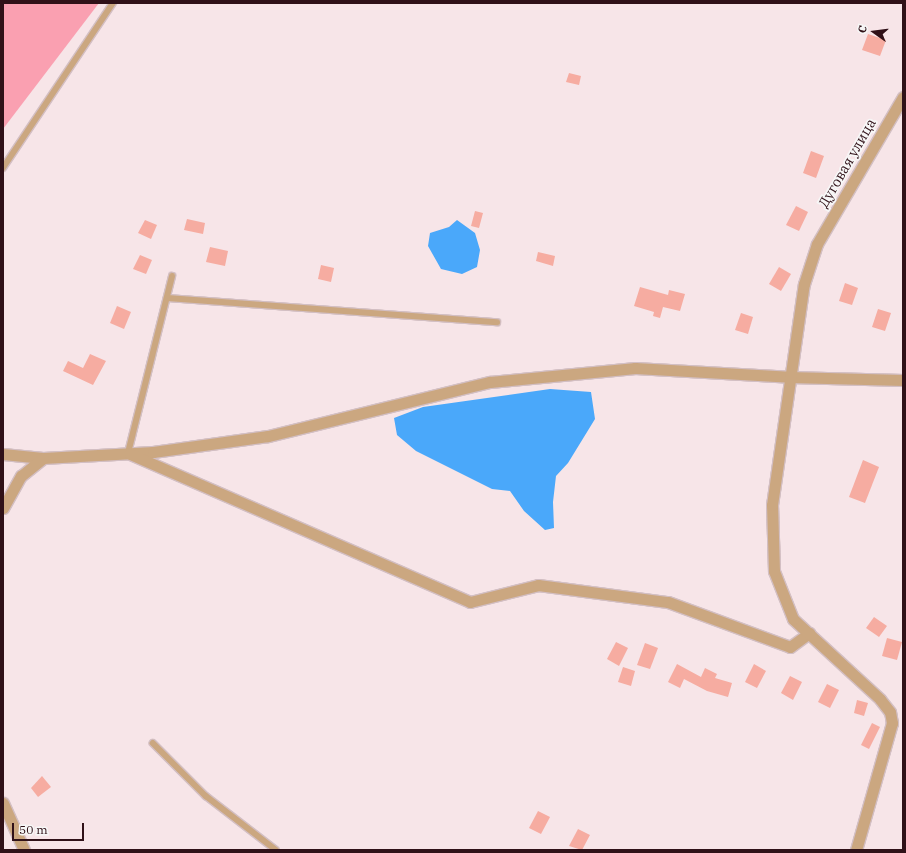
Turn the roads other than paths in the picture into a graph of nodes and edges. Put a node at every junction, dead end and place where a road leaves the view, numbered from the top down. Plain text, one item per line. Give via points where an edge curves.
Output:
1 (113, 3) edge
2 (903, 97) edge
3 (3, 168) edge
4 (172, 276) dead end
5 (167, 298) junction
6 (497, 322) dead end
7 (789, 377) junction
8 (903, 380) edge
9 (128, 453) junction
10 (3, 454) edge
11 (42, 458) junction
12 (3, 508) edge
13 (808, 633) junction
14 (153, 743) dead end
15 (3, 803) edge
16 (24, 850) edge
17 (276, 850) edge
18 (856, 850) edge

1 - 3 lane
2 - 7 street, Дуговая улица via 818,244 804,284
4 - 5 lane
5 - 6 lane
5 - 9 lane
7 - 8 street
7 - 9 street via 635,368 490,382 268,436
7 - 13 street, Дуговая улица via 772,505 774,571 793,619
9 - 11 street
9 - 13 street via 470,602 538,585 668,602 790,647
10 - 11 street
11 - 12 street via 20,476
13 - 18 street, Дуговая улица via 880,699 890,712 892,723
14 - 17 lane via 206,796
15 - 16 street

